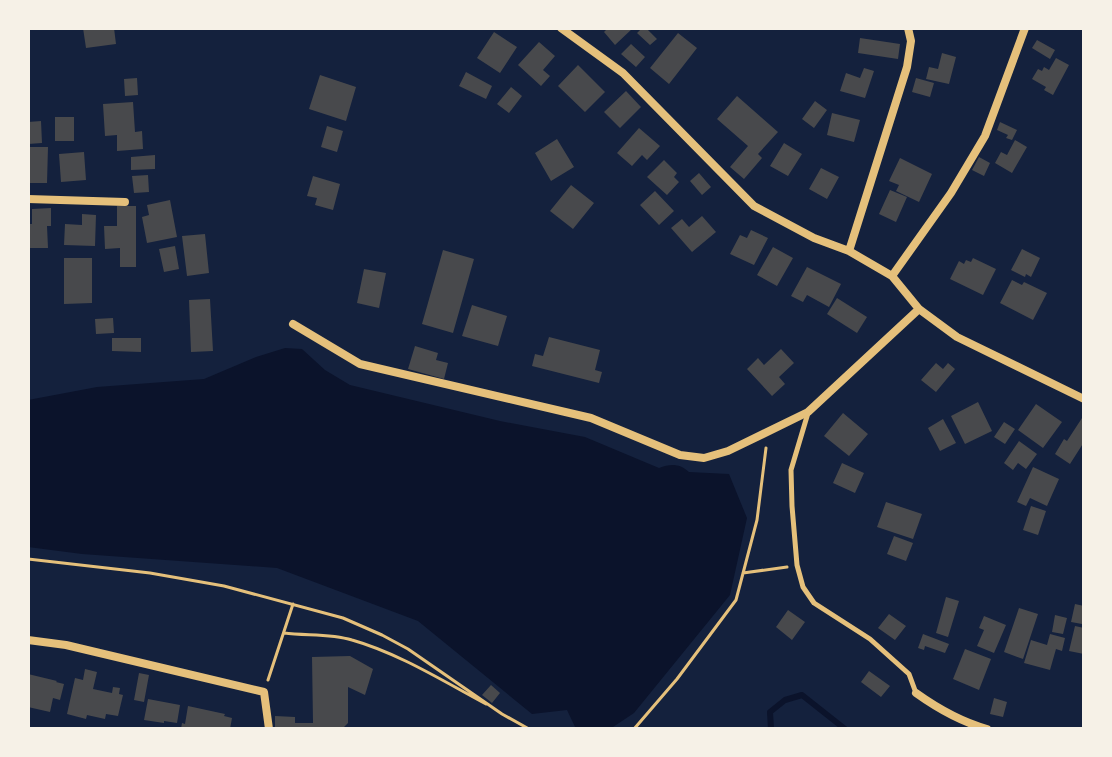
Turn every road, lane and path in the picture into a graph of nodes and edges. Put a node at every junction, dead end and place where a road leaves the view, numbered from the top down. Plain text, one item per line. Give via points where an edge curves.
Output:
1 (561, 28) edge
2 (908, 28) edge
3 (1025, 28) edge
4 (28, 199) edge
5 (125, 202) dead end
6 (849, 251) junction
7 (892, 276) junction
8 (919, 309) junction
9 (293, 324) dead end
10 (1084, 399) edge
11 (808, 412) junction
12 (769, 430) junction
13 (28, 559) edge
14 (797, 565) junction
15 (743, 573) junction
16 (293, 604) junction
17 (284, 633) junction
18 (28, 640) edge
19 (264, 692) junction
20 (916, 693) joint
21 (493, 708) junction
22 (269, 729) edge
23 (529, 729) edge
24 (634, 729) edge
25 (987, 729) edge

1 - 6 street via 623,73 754,206
2 - 6 street via 907,67
3 - 7 street via 985,136
4 - 5 street
6 - 7 street
7 - 8 street
8 - 10 street via 957,337
8 - 11 street
9 - 12 street via 360,364 591,418 680,455 704,458
11 - 12 street
11 - 14 lane via 791,470
12 - 15 path via 757,520
13 - 16 path via 150,573
14 - 15 path
14 - 20 lane via 814,603 870,639 909,674
15 - 24 path via 736,600
16 - 17 path
16 - 21 path via 382,635
17 - 19 path
17 - 21 path via 350,639
18 - 19 street
19 - 22 street
20 - 25 street
21 - 23 path

